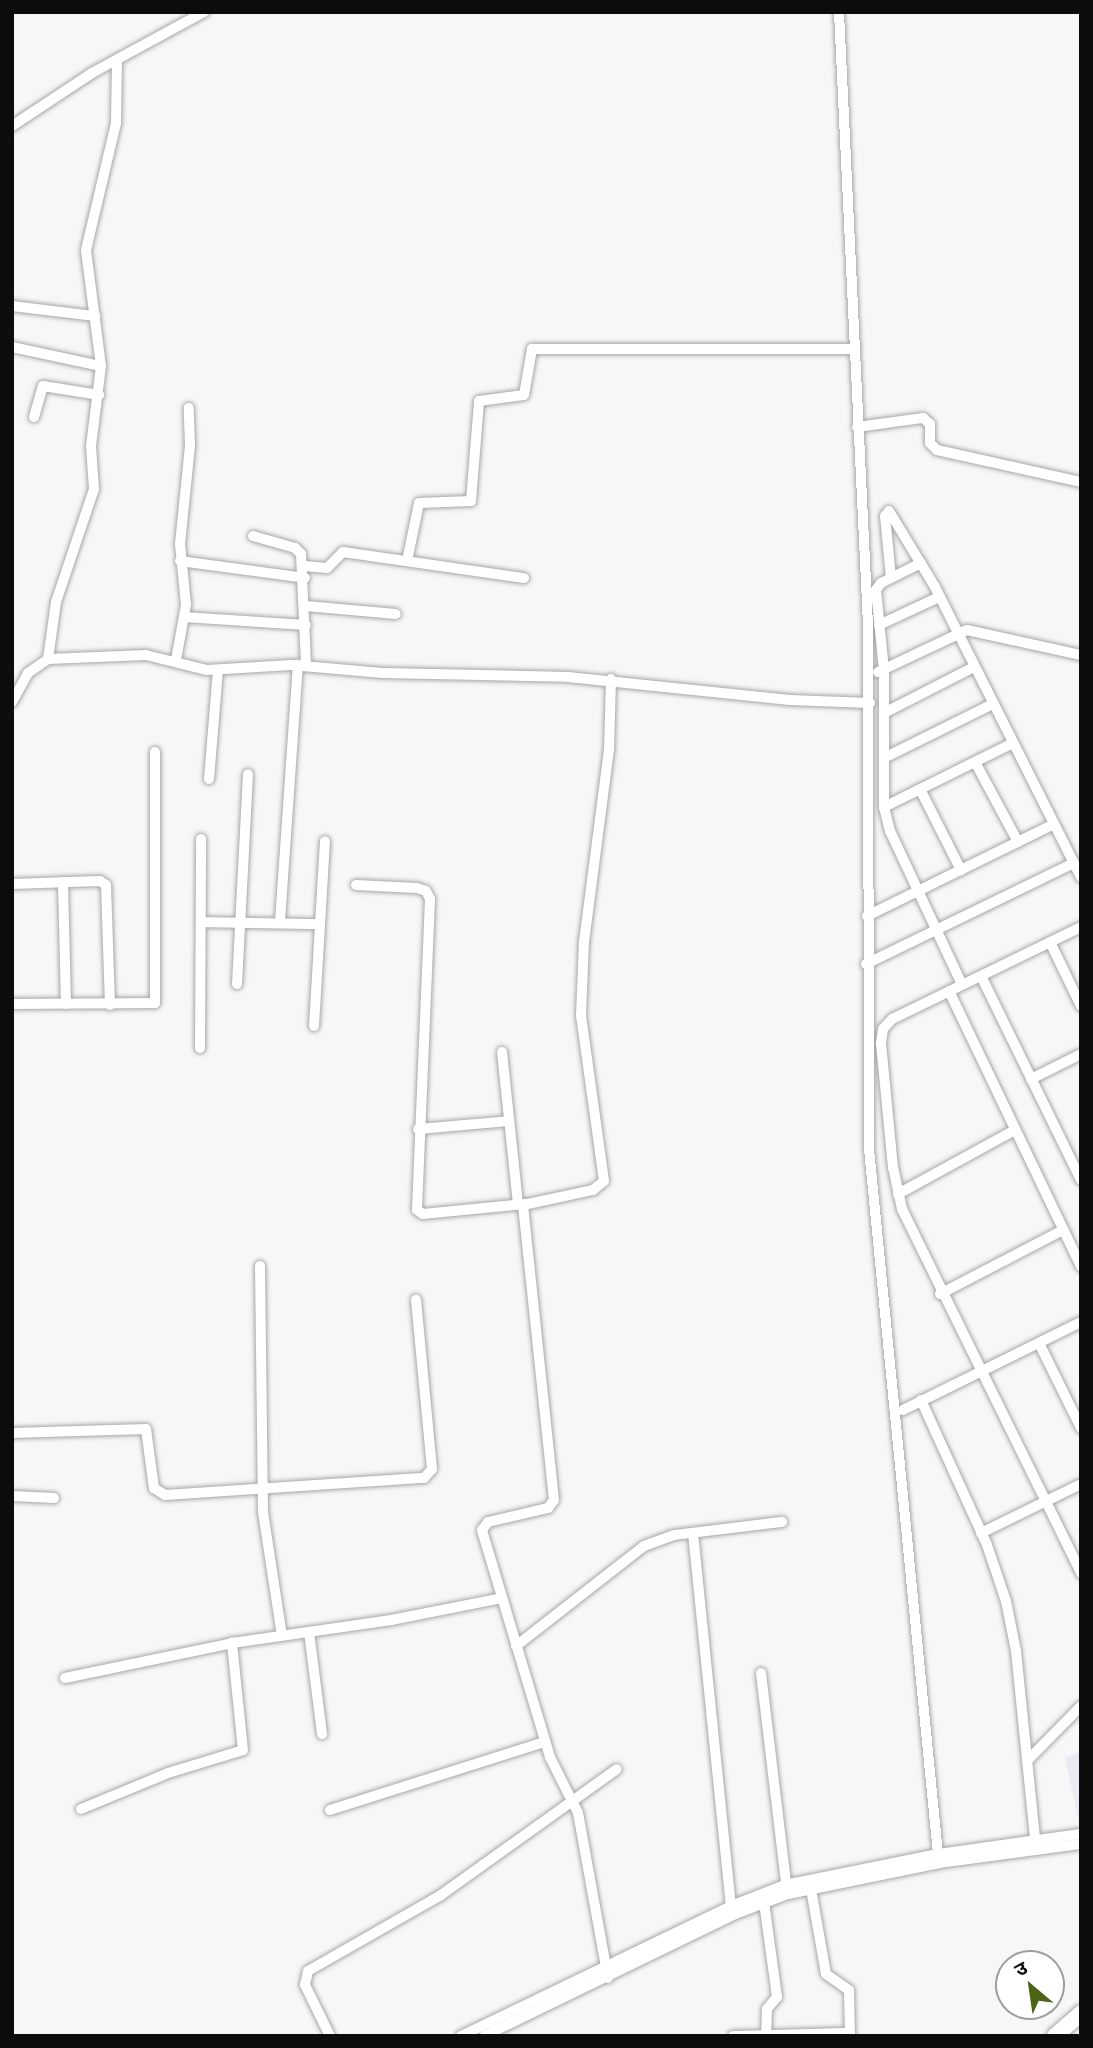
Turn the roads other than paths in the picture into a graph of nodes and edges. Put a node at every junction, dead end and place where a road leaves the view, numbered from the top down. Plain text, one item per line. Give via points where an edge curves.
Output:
1 (204, 12) edge
2 (839, 12) edge
3 (117, 60) junction
4 (12, 126) edge
5 (12, 306) edge
6 (95, 316) junction
7 (12, 347) edge
8 (854, 349) junction
9 (101, 366) junction
10 (99, 395) junction
11 (189, 408) dead end
12 (34, 417) dead end
13 (857, 427) junction
14 (1081, 482) edge
15 (253, 536) dead end
16 (180, 561) junction
17 (407, 561) junction
18 (921, 563) junction
19 (304, 566) junction
20 (305, 578) junction
21 (524, 578) dead end
22 (891, 578) junction
23 (939, 597) junction
24 (306, 606) junction
25 (396, 614) dead end
26 (184, 617) junction
27 (306, 625) junction
28 (880, 625) junction
29 (957, 633) junction
30 (1081, 655) edge
31 (48, 659) junction
32 (176, 660) junction
33 (302, 666) junction
34 (974, 667) junction
35 (218, 670) junction
36 (884, 670) junction
37 (869, 677) junction
38 (611, 679) junction
39 (12, 702) edge
40 (870, 703) junction
41 (993, 704) junction
42 (884, 713) junction
43 (1013, 743) junction
44 (155, 752) dead end
45 (884, 758) junction
46 (975, 762) junction
47 (248, 774) dead end
48 (209, 779) dead end
49 (920, 789) junction
50 (884, 807) junction
51 (1054, 824) junction
52 (201, 838) dead end
53 (325, 841) dead end
54 (1018, 842) junction
55 (1074, 863) junction
56 (961, 870) junction
57 (1081, 877) edge
58 (63, 882) junction
59 (12, 884) edge
60 (356, 885) dead end
61 (918, 892) junction
62 (867, 916) junction
63 (241, 920) junction
64 (280, 921) junction
65 (201, 922) junction
66 (318, 924) junction
67 (1081, 927) edge
68 (936, 931) junction
69 (1050, 942) junction
70 (866, 964) junction
71 (981, 976) junction
72 (237, 984) dead end
73 (961, 985) junction
74 (949, 991) junction
75 (12, 1004) edge
76 (66, 1004) junction
77 (110, 1005) junction
78 (1081, 1006) edge
79 (314, 1026) dead end
80 (200, 1048) dead end
81 (502, 1052) dead end
82 (1081, 1054) edge
83 (1031, 1079) junction
84 (509, 1121) junction
85 (418, 1129) junction
86 (1015, 1130) junction
87 (1080, 1178) edge
88 (898, 1194) junction
89 (522, 1204) junction
90 (1063, 1230) junction
91 (260, 1266) dead end
92 (1081, 1267) edge
93 (940, 1294) junction
94 (416, 1300) dead end
95 (1081, 1322) edge
96 (1039, 1343) junction
97 (979, 1370) junction
98 (921, 1400) junction
99 (903, 1410) dead end
100 (1081, 1428) edge
101 (12, 1433) edge
102 (1081, 1484) edge
103 (263, 1489) junction
104 (12, 1496) edge
105 (54, 1498) dead end
106 (1044, 1502) junction
107 (782, 1522) dead end
108 (693, 1533) junction
109 (981, 1533) junction
110 (1081, 1573) edge
111 (502, 1598) junction
112 (309, 1632) junction
113 (282, 1636) junction
114 (232, 1643) junction
115 (516, 1646) junction
116 (761, 1673) dead end
117 (65, 1678) dead end
118 (1081, 1706) edge
119 (322, 1734) dead end
120 (545, 1742) junction
121 (1027, 1760) junction
122 (617, 1769) dead end
123 (575, 1802) junction
124 (81, 1810) dead end
125 (330, 1810) dead end
126 (1081, 1834) edge
127 (1081, 1844) edge
128 (1036, 1845) junction
129 (938, 1854) junction
130 (786, 1889) junction
131 (811, 1889) junction
132 (764, 1902) junction
133 (731, 1906) junction
134 (607, 1973) junction
135 (1081, 2013) edge
136 (766, 2035) edge
137 (850, 2035) edge
138 (330, 2036) edge
139 (461, 2036) edge
140 (484, 2036) edge
141 (733, 2036) edge
142 (1055, 2036) edge

1 - 3 street
2 - 8 street
3 - 4 street
3 - 6 street via 117,123 86,250
5 - 6 street
6 - 9 street
7 - 9 street
8 - 13 street
8 - 17 street via 532,349 524,395 485,398 478,403 471,501 419,503
9 - 10 street
10 - 12 street via 43,386
10 - 31 street via 91,446 92,501 56,602
11 - 16 street
13 - 14 street via 926,419 930,443 937,450
13 - 37 street
15 - 19 street via 295,548
16 - 20 street
16 - 26 street
17 - 19 street via 343,552 327,568
17 - 21 street
18 - 22 street
18 - 22 street via 889,511 885,516
18 - 23 street
19 - 20 street
20 - 24 street
22 - 28 street via 876,588
23 - 28 street
23 - 29 street
24 - 25 street
24 - 27 street
26 - 27 street
26 - 32 street
27 - 33 street
28 - 36 street
29 - 30 street via 967,630
29 - 34 street
29 - 36 street
31 - 32 street via 146,655
31 - 39 street via 29,673
32 - 35 street via 190,668
33 - 35 street
33 - 38 street via 383,673
33 - 64 street
34 - 41 street
34 - 42 street
35 - 48 street
36 - 37 street
36 - 42 street
37 - 40 street
38 - 40 street via 790,700
38 - 89 street via 609,750 584,942 580,1016 604,1181 593,1190
40 - 62 street
41 - 43 street
41 - 45 street
42 - 45 street
43 - 46 street
43 - 51 street
44 - 77 street via 156,1002 151,1006
45 - 50 street
46 - 49 street
46 - 54 street
47 - 63 street
49 - 50 street
49 - 56 street
50 - 61 street
51 - 54 street
51 - 55 street
52 - 65 street
53 - 66 street
54 - 56 street
55 - 57 street
55 - 68 street
56 - 61 street
58 - 59 street
58 - 76 street
58 - 77 street via 106,885
60 - 85 street via 417,888 429,894
61 - 62 street
61 - 68 street
62 - 70 street
63 - 64 street
63 - 65 street
63 - 72 street
64 - 66 street
65 - 80 street
66 - 79 street
67 - 69 street
68 - 70 street
68 - 73 street
69 - 71 street
69 - 78 street
70 - 129 street via 873,1197
71 - 73 street
71 - 83 street
73 - 74 street
74 - 86 street
74 - 88 street via 892,1019 881,1035
75 - 76 street
76 - 77 street
81 - 84 street
82 - 83 street
83 - 87 street
84 - 85 street
84 - 89 street
85 - 89 street via 415,1206 419,1213
86 - 88 street
86 - 90 street
88 - 93 street
89 - 111 street via 554,1500 548,1508 483,1526
90 - 92 street
90 - 93 street
91 - 103 street
93 - 97 street
94 - 103 street via 430,1475
95 - 96 street
96 - 97 street
96 - 100 street
97 - 98 street
97 - 106 street
98 - 99 street
98 - 109 street
101 - 103 street via 144,1428 150,1435 157,1493
102 - 106 street
103 - 113 street
104 - 105 street
106 - 109 street
106 - 110 street
107 - 108 street
108 - 115 street via 664,1538 634,1552
108 - 133 street
109 - 121 street via 1012,1627
111 - 112 street
111 - 115 street
112 - 113 street
112 - 119 street
113 - 114 street
114 - 117 street
114 - 124 street via 243,1750 168,1773
115 - 120 street
116 - 130 street
118 - 121 street
120 - 123 street
120 - 125 street
121 - 128 street
122 - 123 street
123 - 134 street
123 - 138 street via 426,1905 308,1971 305,1984
126 - 128 street
127 - 128 street
128 - 129 street
128 - 131 street
129 - 130 street
130 - 131 street
130 - 132 street
130 - 133 street
131 - 137 street via 826,1974 849,1990
132 - 134 street
132 - 136 street via 778,1997 766,2009
133 - 134 street
134 - 139 street
134 - 140 street
135 - 142 highway
136 - 137 street
136 - 141 street

